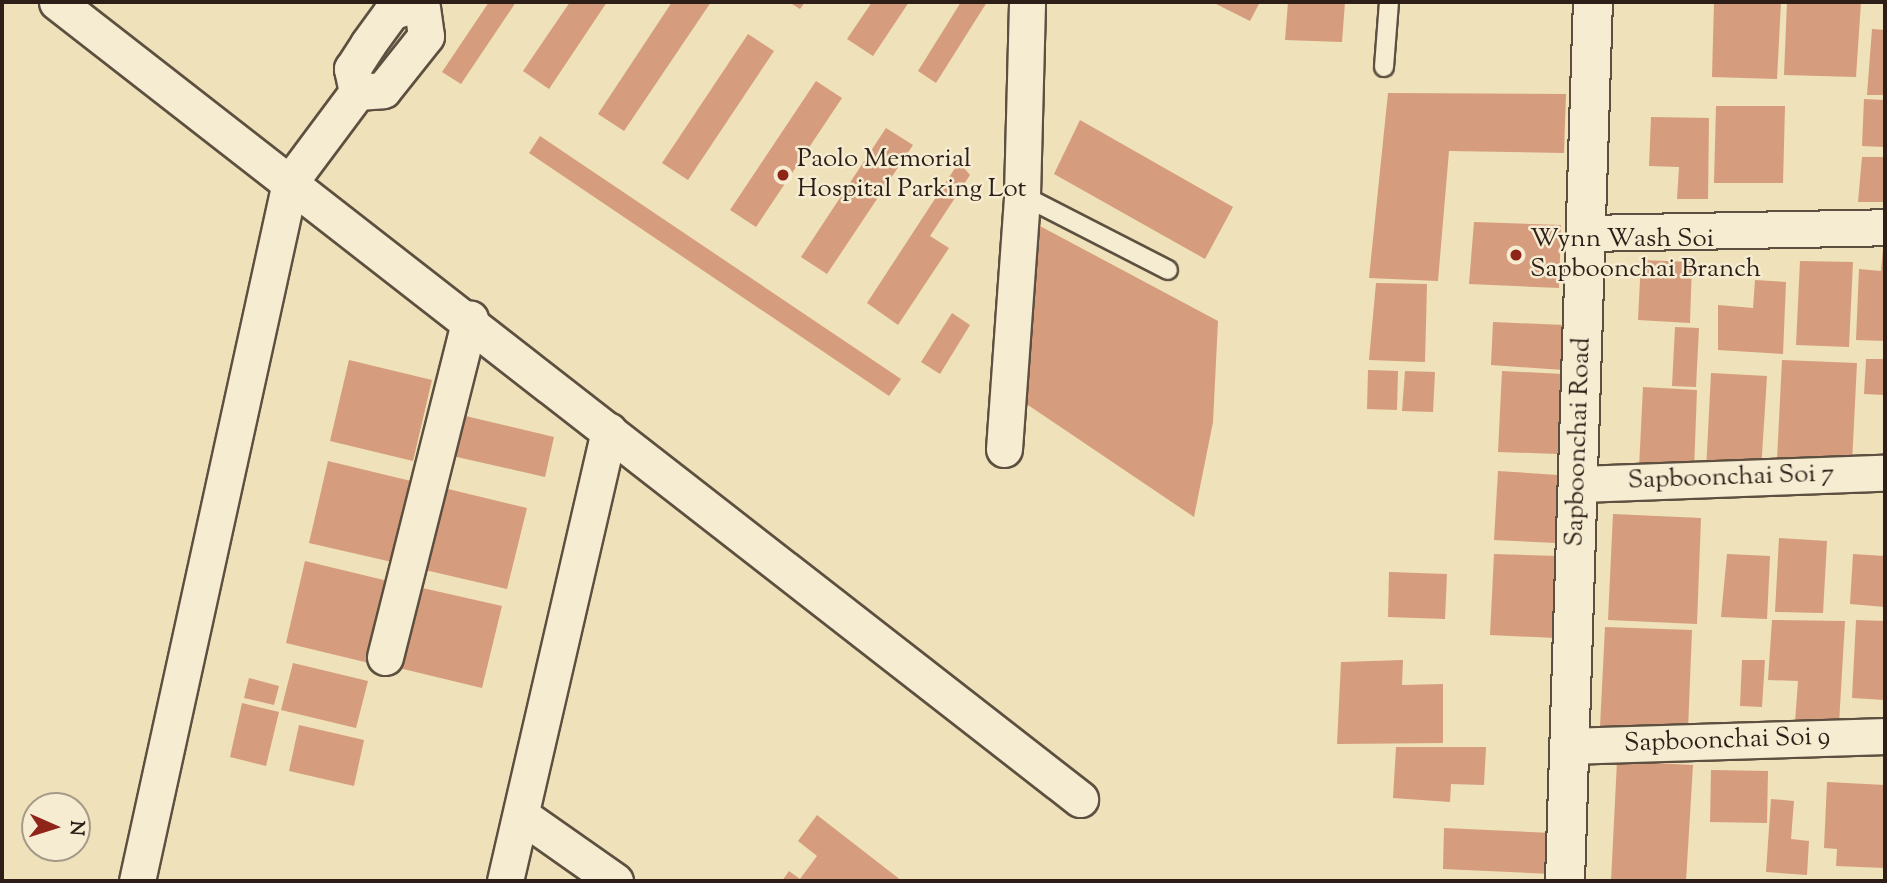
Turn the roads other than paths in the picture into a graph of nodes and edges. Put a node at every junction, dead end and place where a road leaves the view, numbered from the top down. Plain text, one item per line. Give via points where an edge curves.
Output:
1 (57, 2) edge
2 (1027, 2) edge
3 (1389, 2) edge
4 (1594, 2) edge
5 (402, 4) edge
6 (1384, 67) dead end
7 (290, 182) junction
8 (1022, 195) junction
9 (1885, 227) edge
10 (1586, 233) junction
11 (1168, 270) dead end
12 (470, 318) junction
13 (609, 431) junction
14 (1003, 449) dead end
15 (1885, 473) edge
16 (1578, 484) junction
17 (385, 657) dead end
18 (1885, 736) edge
19 (1569, 746) junction
20 (1080, 799) dead end
21 (520, 815) junction
22 (137, 881) edge
23 (505, 881) edge
24 (615, 881) edge
25 (1564, 881) edge

1 - 7 street
2 - 8 street
3 - 6 lane
4 - 10 street, Sapboonchai Road
5 - 7 street via 352,69 357,92
7 - 12 street
7 - 22 street
8 - 11 lane
8 - 14 street
9 - 10 street
10 - 16 street, Sapboonchai Road
12 - 13 street
12 - 17 street
13 - 20 street
13 - 21 street
15 - 16 street, Sapboonchai Soi 7
16 - 19 street, Sapboonchai Road
18 - 19 street, Sapboonchai Soi 9
19 - 25 street, Sapboonchai Road
21 - 23 street
21 - 24 street

